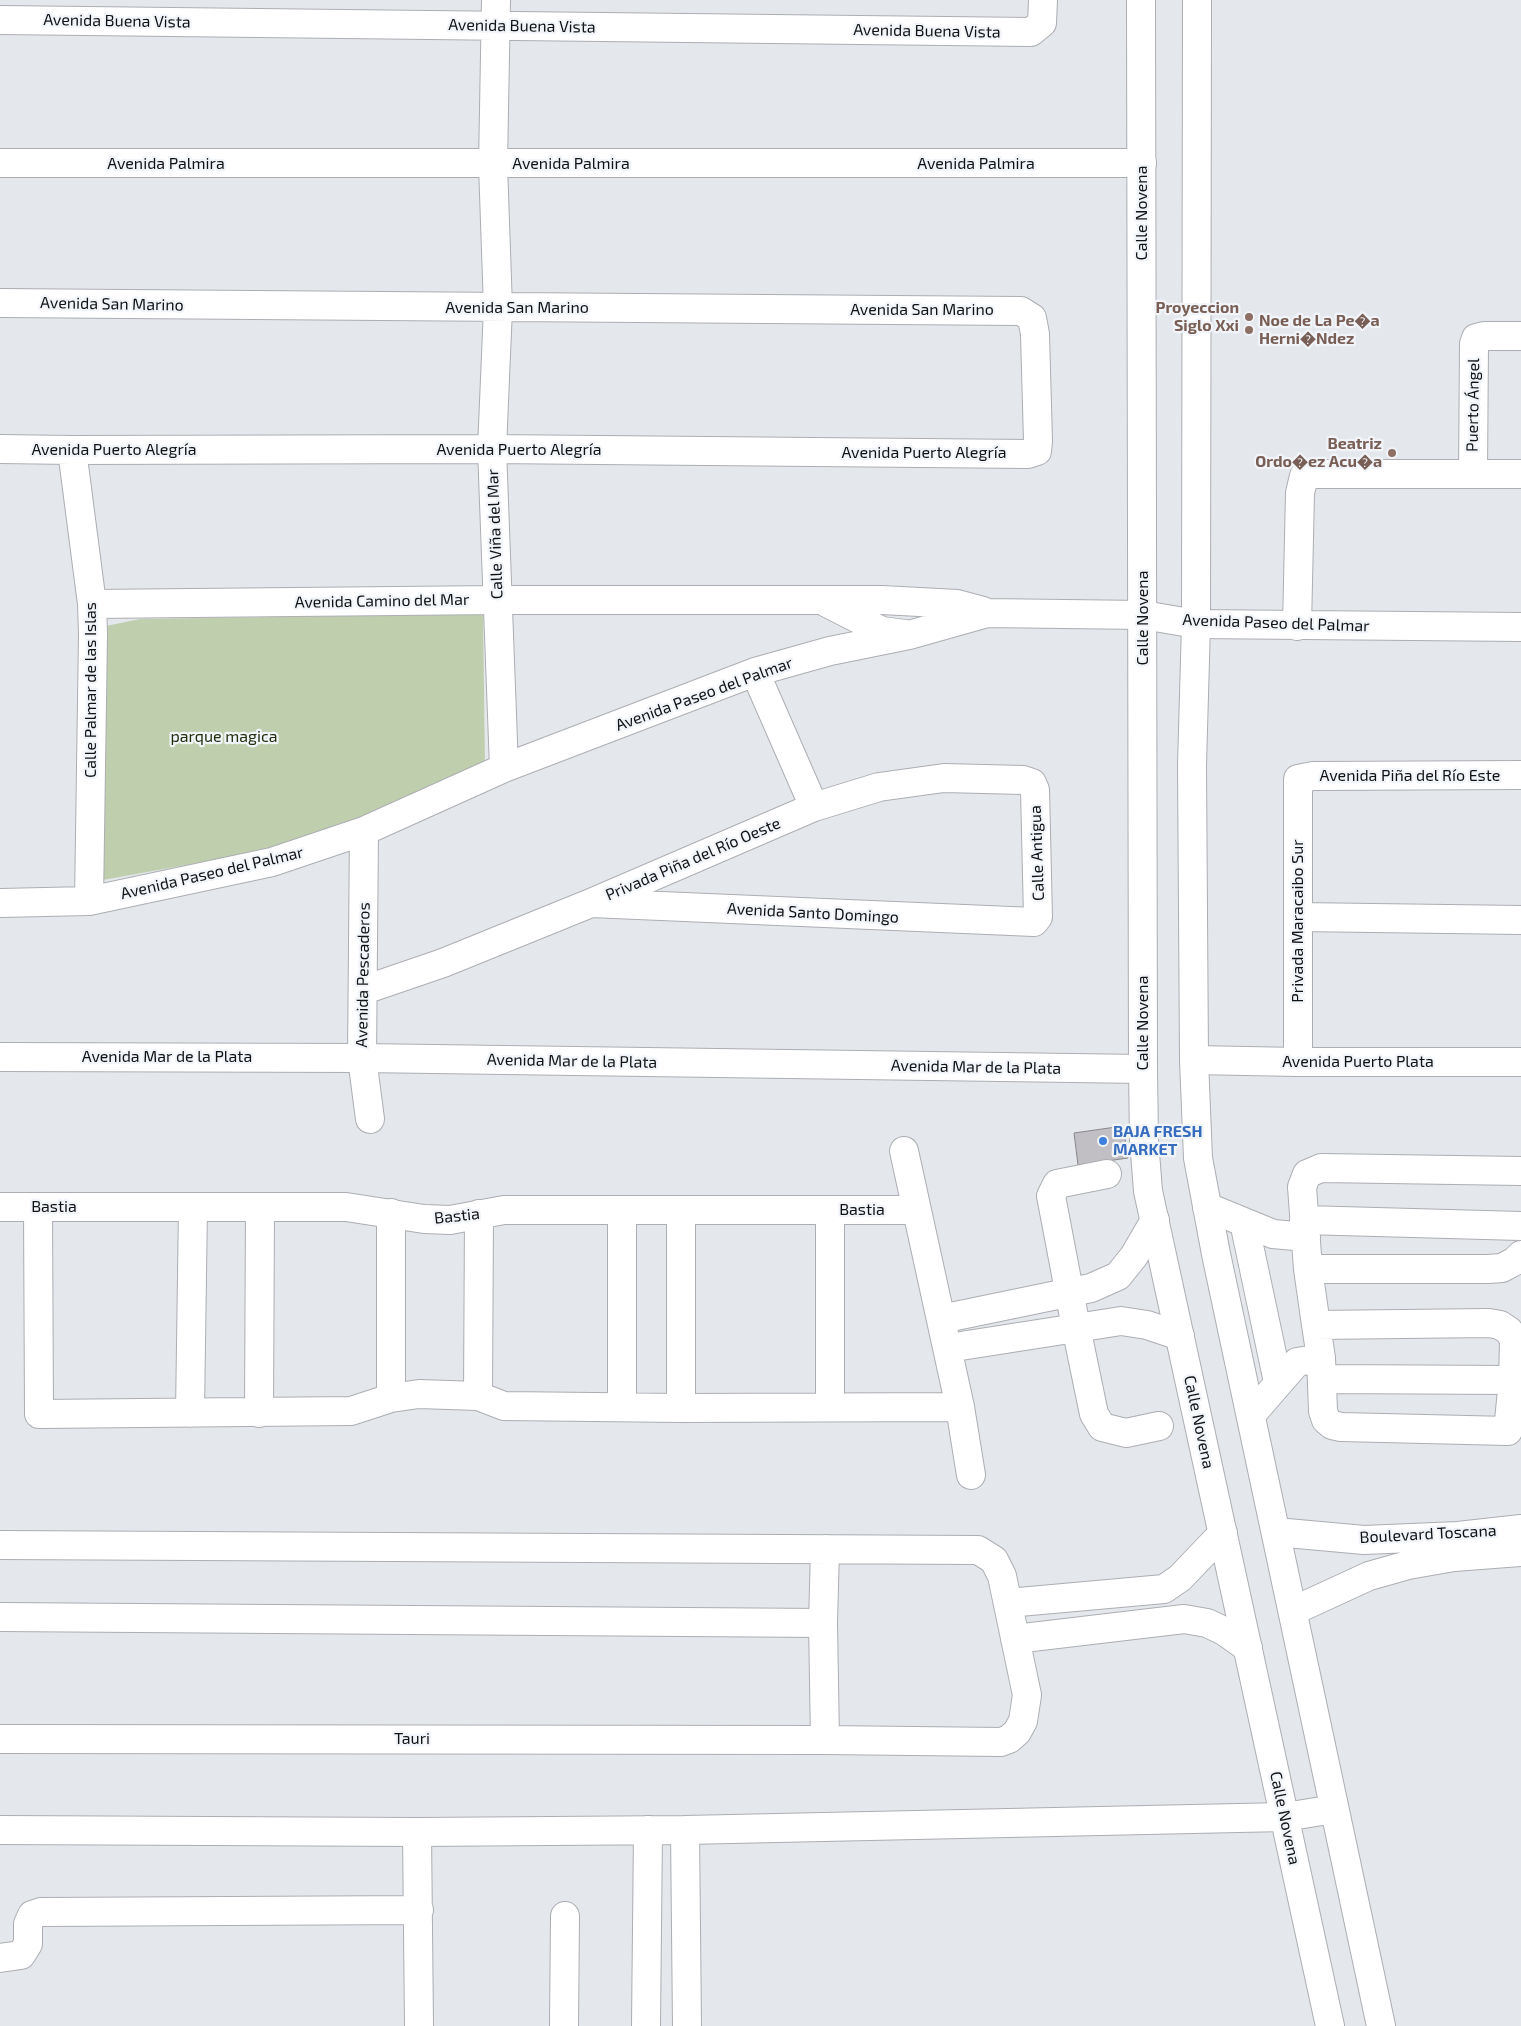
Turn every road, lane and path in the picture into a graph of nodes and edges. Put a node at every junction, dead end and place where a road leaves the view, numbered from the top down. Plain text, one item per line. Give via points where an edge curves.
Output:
1 (1141, 0) edge
2 (1197, 0) edge
3 (1042, 12) edge
4 (496, 13) edge
5 (0, 20) edge
6 (0, 163) edge
7 (1142, 163) junction
8 (493, 164) junction
9 (0, 303) edge
10 (498, 308) junction
11 (1521, 336) edge
12 (0, 448) edge
13 (492, 449) junction
14 (72, 450) junction
15 (1037, 451) joint
16 (1473, 473) junction
17 (1521, 474) edge
18 (497, 600) junction
19 (822, 600) junction
20 (92, 604) junction
21 (987, 612) junction
22 (1143, 615) junction
23 (1196, 624) junction
24 (1297, 626) junction
25 (1521, 627) edge
26 (910, 635) junction
27 (830, 651) junction
28 (755, 672) junction
29 (504, 768) junction
30 (1521, 775) edge
31 (1298, 779) joint
32 (1032, 783) joint
33 (814, 807) junction
34 (364, 832) junction
35 (89, 900) junction
36 (0, 903) edge
37 (591, 903) junction
38 (1299, 918) junction
39 (1521, 920) edge
40 (1034, 922) joint
41 (364, 990) junction
42 (0, 1057) edge
43 (362, 1058) junction
44 (1194, 1060) junction
45 (1298, 1062) junction
46 (1521, 1062) edge
47 (1143, 1069) junction
48 (370, 1118) dead end
49 (904, 1151) dead end
50 (1521, 1170) edge
51 (1107, 1174) dead end
52 (0, 1207) edge
53 (1207, 1207) junction
54 (38, 1208) junction
55 (193, 1208) junction
56 (260, 1208) junction
57 (830, 1210) junction
58 (916, 1210) junction
59 (622, 1211) junction
60 (681, 1211) junction
61 (391, 1213) junction
62 (479, 1214) junction
63 (1155, 1220) junction
64 (1244, 1222) junction
65 (1521, 1226) edge
66 (1305, 1228) junction
67 (1521, 1255) edge
68 (1308, 1269) junction
69 (1070, 1292) junction
70 (941, 1318) junction
71 (1316, 1325) junction
72 (1076, 1327) junction
73 (1180, 1336) junction
74 (948, 1348) junction
75 (1322, 1369) junction
76 (1513, 1380) junction
77 (1278, 1382) junction
78 (478, 1396) junction
79 (391, 1398) junction
80 (830, 1407) junction
81 (960, 1407) junction
82 (622, 1408) junction
83 (681, 1408) junction
84 (190, 1413) junction
85 (259, 1413) junction
86 (1250, 1415) junction
87 (1159, 1426) dead end
88 (1514, 1434) edge
89 (971, 1475) dead end
90 (1521, 1528) edge
91 (1276, 1532) junction
92 (1223, 1533) junction
93 (1403, 1539) junction
94 (0, 1544) edge
95 (824, 1549) junction
96 (1521, 1552) edge
97 (1408, 1565) junction
98 (1131, 1593) junction
99 (1008, 1603) junction
100 (1293, 1611) junction
101 (0, 1617) edge
102 (823, 1623) junction
103 (1136, 1626) junction
104 (1015, 1639) junction
105 (1248, 1648) junction
106 (0, 1739) edge
107 (824, 1740) junction
108 (1334, 1809) junction
109 (1285, 1817) junction
110 (0, 1830) edge
111 (648, 1830) junction
112 (685, 1830) junction
113 (417, 1832) junction
114 (419, 1910) junction
115 (564, 1916) dead end
116 (0, 1958) edge
117 (419, 2026) edge
118 (564, 2026) edge
119 (646, 2026) edge
120 (687, 2026) edge
121 (1330, 2026) edge
122 (1381, 2026) edge

1 - 7 street, Calle Novena
2 - 23 street
3 - 4 street, Avenida Buena Vista via 1031,32
4 - 5 street, Avenida Buena Vista
4 - 8 street, Calle Viña del Mar
6 - 8 street, Avenida Palmira
7 - 8 street, Avenida Palmira
7 - 22 street, Calle Novena
8 - 10 street, Calle Viña del Mar
9 - 10 street, Avenida San Marino
10 - 13 street, Calle Viña del Mar
10 - 15 street, Avenida San Marino via 1021,311 1032,318 1035,334
11 - 16 street, Puerto Ángel via 1476,338
12 - 14 street, Avenida Puerto Alegría
13 - 14 street, Avenida Puerto Alegría
13 - 15 street, Avenida Puerto Alegría via 1018,454
13 - 18 street, Calle Viña del Mar
14 - 20 street, Calle Palmar de las Islas
16 - 17 street
16 - 24 street via 1304,476 1300,493
18 - 19 street, Avenida Camino del Mar
18 - 20 street, Avenida Camino del Mar
18 - 29 street, Calle Viña del Mar
19 - 21 street, Avenida Camino del Mar via 957,604
19 - 26 street, Avenida Camino del Mar via 882,631
19 - 27 street via 836,612 842,626 840,640
20 - 35 street, Calle Palmar de las Islas
21 - 22 street, Avenida Paseo del Palmar
21 - 26 street, Avenida Paseo del Palmar
22 - 23 street, Avenida Paseo del Palmar
22 - 47 street, Calle Novena
23 - 24 street, Avenida Paseo del Palmar
23 - 44 street via 1192,765
24 - 25 street, Avenida Paseo del Palmar
26 - 27 street, Avenida Paseo del Palmar
27 - 28 street, Avenida Paseo del Palmar
28 - 29 street, Avenida Paseo del Palmar
28 - 33 street
29 - 34 street, Avenida Paseo del Palmar
30 - 31 street, Avenida Piña del Río Este via 1312,776
31 - 38 street, Privada Maracaibo Sur
32 - 33 street, Privada Piña del Río Oeste via 944,778 879,788
32 - 40 street, Calle Antigua via 1035,790 1038,917
33 - 37 street, Privada Piña del Río Oeste
34 - 35 street, Avenida Paseo del Palmar via 272,862
34 - 41 street, Avenida Pescaderos
35 - 36 street, Avenida Paseo del Palmar
37 - 40 street, Avenida Santo Domingo
37 - 41 street, Privada Piña del Río Oeste via 443,963
38 - 39 street
38 - 45 street, Privada Maracaibo Sur
41 - 43 street, Avenida Pescaderos
42 - 43 street, Avenida Mar de la Plata
43 - 47 street, Avenida Mar de la Plata
43 - 48 street, Avenida Pescaderos
44 - 45 street, Avenida Puerto Plata
44 - 53 street via 1198,1158
45 - 46 street, Avenida Puerto Plata
47 - 63 street, Calle Novena via 1148,1191
49 - 58 street
50 - 66 street via 1321,1168 1307,1174 1302,1187
51 - 69 street via 1057,1184 1051,1196
52 - 54 street, Bastia
53 - 64 street
53 - 86 street
54 - 55 street, Bastia
54 - 84 street via 39,1414
55 - 56 street, Bastia
55 - 84 street
56 - 61 street, Bastia via 346,1208
56 - 85 street
57 - 58 street, Bastia
57 - 60 street, Bastia
57 - 80 street
58 - 70 street
59 - 60 street, Bastia
59 - 62 street, Bastia via 504,1210
59 - 82 street
60 - 83 street
61 - 62 street, Bastia via 450,1220
61 - 79 street
62 - 78 street
63 - 69 street via 1118,1276 1091,1288
63 - 73 street, Calle Novena
64 - 66 street via 1273,1234
64 - 77 street
65 - 66 street
66 - 68 street
67 - 68 street via 1502,1268 1488,1269
68 - 71 street
69 - 70 street
69 - 72 street
70 - 74 street
71 - 75 street
71 - 76 street via 1500,1325 1514,1340
72 - 73 street via 1121,1320
72 - 74 street
72 - 87 street via 1094,1414 1102,1427 1126,1433
73 - 92 street, Calle Novena
74 - 81 street
75 - 76 street
75 - 77 street via 1297,1362
75 - 88 street via 1323,1411 1332,1425
76 - 88 street
77 - 86 street
78 - 79 street via 419,1394
78 - 82 street via 504,1406
79 - 85 street via 351,1411
80 - 81 street
80 - 83 street
81 - 89 street
82 - 83 street
84 - 85 street
86 - 91 street
90 - 93 street, Boulevard Toscana
91 - 93 street, Boulevard Toscana via 1364,1540
91 - 100 street
92 - 98 street via 1180,1578 1164,1589
92 - 105 street, Calle Novena
93 - 97 street
94 - 95 street
95 - 99 street via 978,1550 994,1560 1002,1576
95 - 102 street
96 - 97 street, Boulevard Toscana via 1454,1557
97 - 100 street, Boulevard Toscana via 1368,1576
98 - 99 street
98 - 103 street
99 - 104 street
100 - 108 street
101 - 102 street
102 - 107 street
103 - 104 street
103 - 105 street via 1184,1619 1207,1622
104 - 107 street, Tauri via 1027,1695 1023,1721 1009,1739 1001,1742
105 - 109 street, Calle Novena
106 - 107 street, Tauri
108 - 109 street
108 - 122 street
109 - 112 street
109 - 121 street, Calle Novena
110 - 113 street
111 - 112 street
111 - 113 street
111 - 119 street
112 - 120 street
113 - 114 street
114 - 116 street via 41,1912 32,1915 28,1924 28,1944 21,1954
114 - 117 street
115 - 118 street

